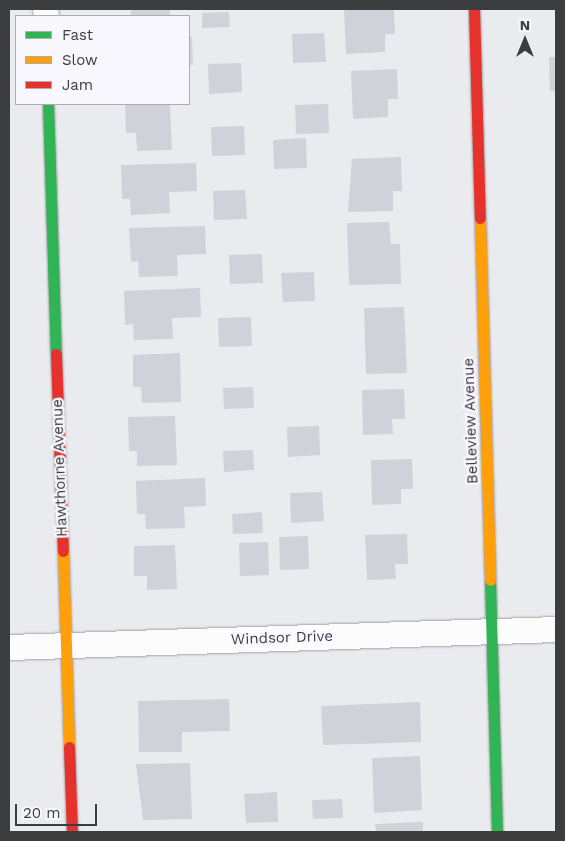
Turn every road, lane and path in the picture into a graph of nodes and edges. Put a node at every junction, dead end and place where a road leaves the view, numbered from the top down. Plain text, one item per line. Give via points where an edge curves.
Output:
1 (474, 9) edge
2 (48, 105) edge
3 (556, 629) edge
4 (492, 631) junction
5 (65, 645) junction
6 (9, 647) edge
7 (72, 832) edge
8 (497, 832) edge

1 - 4 street, Belleview Avenue
2 - 5 street, Hawthorne Avenue
3 - 4 street, Windsor Drive
4 - 5 street, Windsor Drive
4 - 8 street, Belleview Avenue
5 - 6 street, Windsor Drive
5 - 7 street, Hawthorne Avenue

